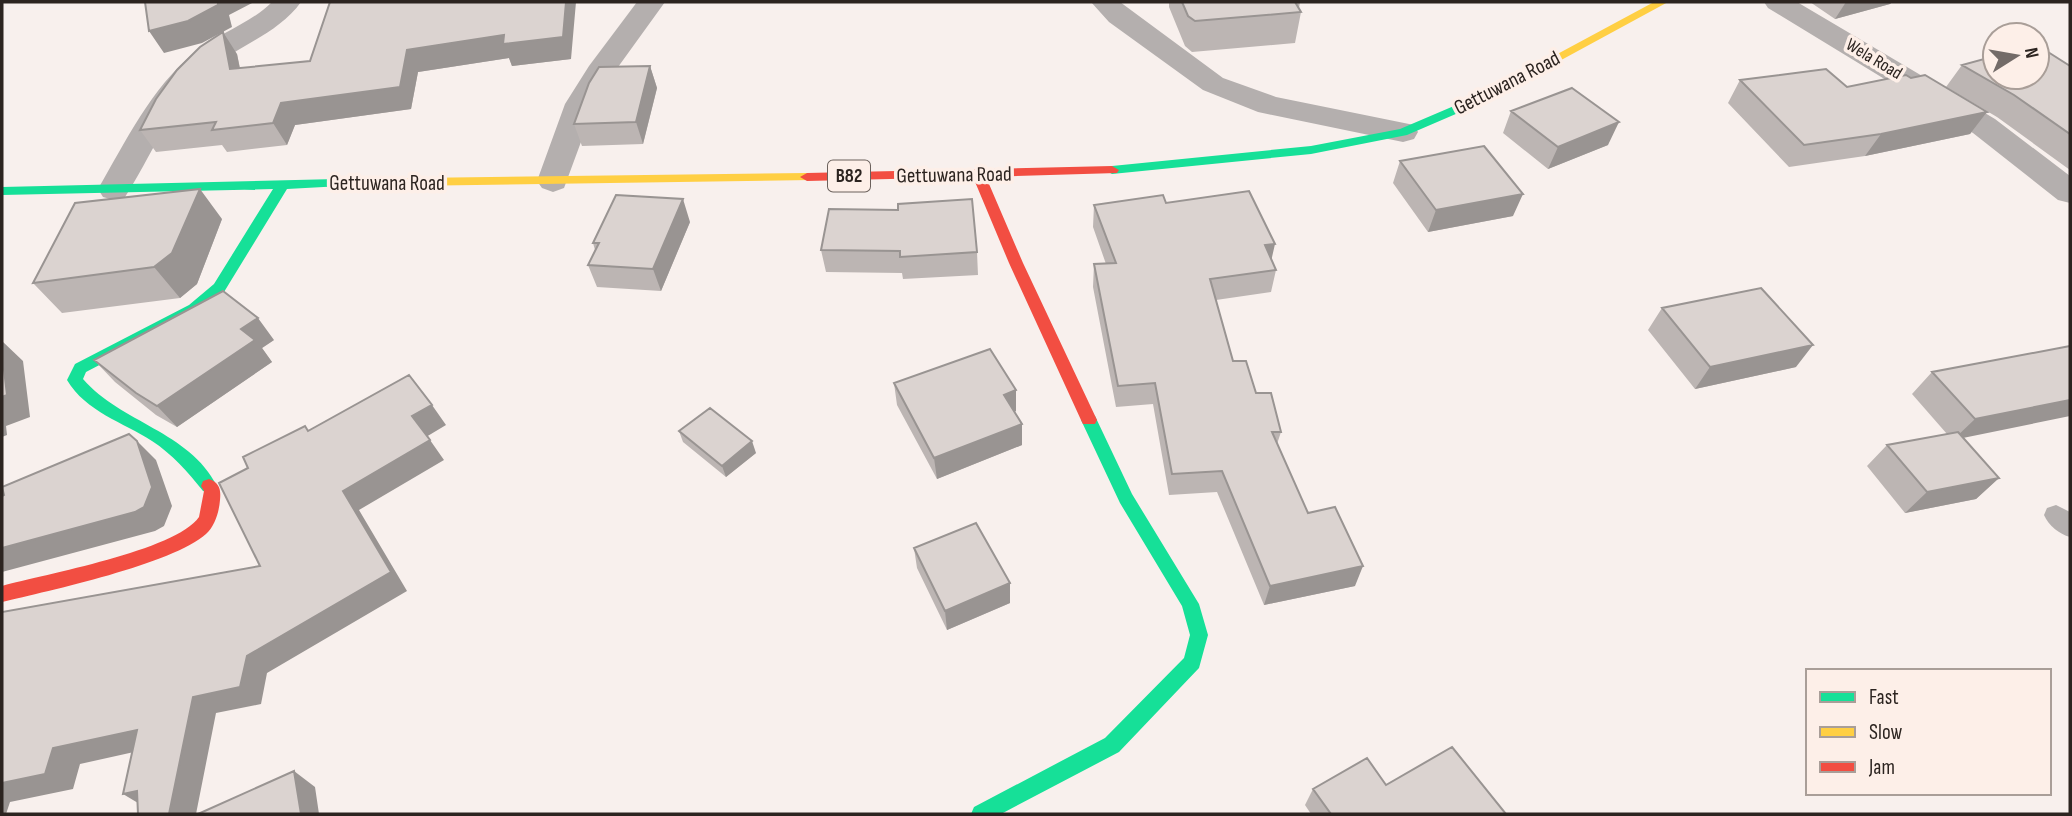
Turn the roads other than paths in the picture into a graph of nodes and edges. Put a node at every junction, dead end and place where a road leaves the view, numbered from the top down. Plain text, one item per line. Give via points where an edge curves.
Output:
1 (287, 2) edge
2 (651, 2) edge
3 (1105, 2) edge
4 (1662, 2) edge
5 (1778, 2) edge
6 (1403, 132) junction
7 (979, 174) junction
8 (553, 181) junction
9 (283, 184) junction
10 (114, 189) junction
11 (2, 191) edge
12 (2070, 192) edge
13 (2, 594) edge
14 (981, 814) edge

1 - 10 street via 249,33 208,56 182,82
2 - 8 street via 580,104
3 - 6 street via 1213,84 1269,106
4 - 6 main road, Gettuwana Road / B82 via 1459,110
5 - 12 street, Wela Road via 1984,126
6 - 7 main road, Gettuwana Road / B82 via 1239,159 1132,169
7 - 8 main road, Gettuwana Road / B82
7 - 14 main road via 1103,451 1190,604 1199,635 1192,662 1112,745
8 - 9 main road, Gettuwana Road / B82
9 - 10 main road, Gettuwana Road / B82
9 - 13 main road via 219,288 194,309 80,368 75,380 85,396 159,438 194,467 212,490 211,512 199,531 165,548
10 - 11 main road, Gettuwana Road / B82

